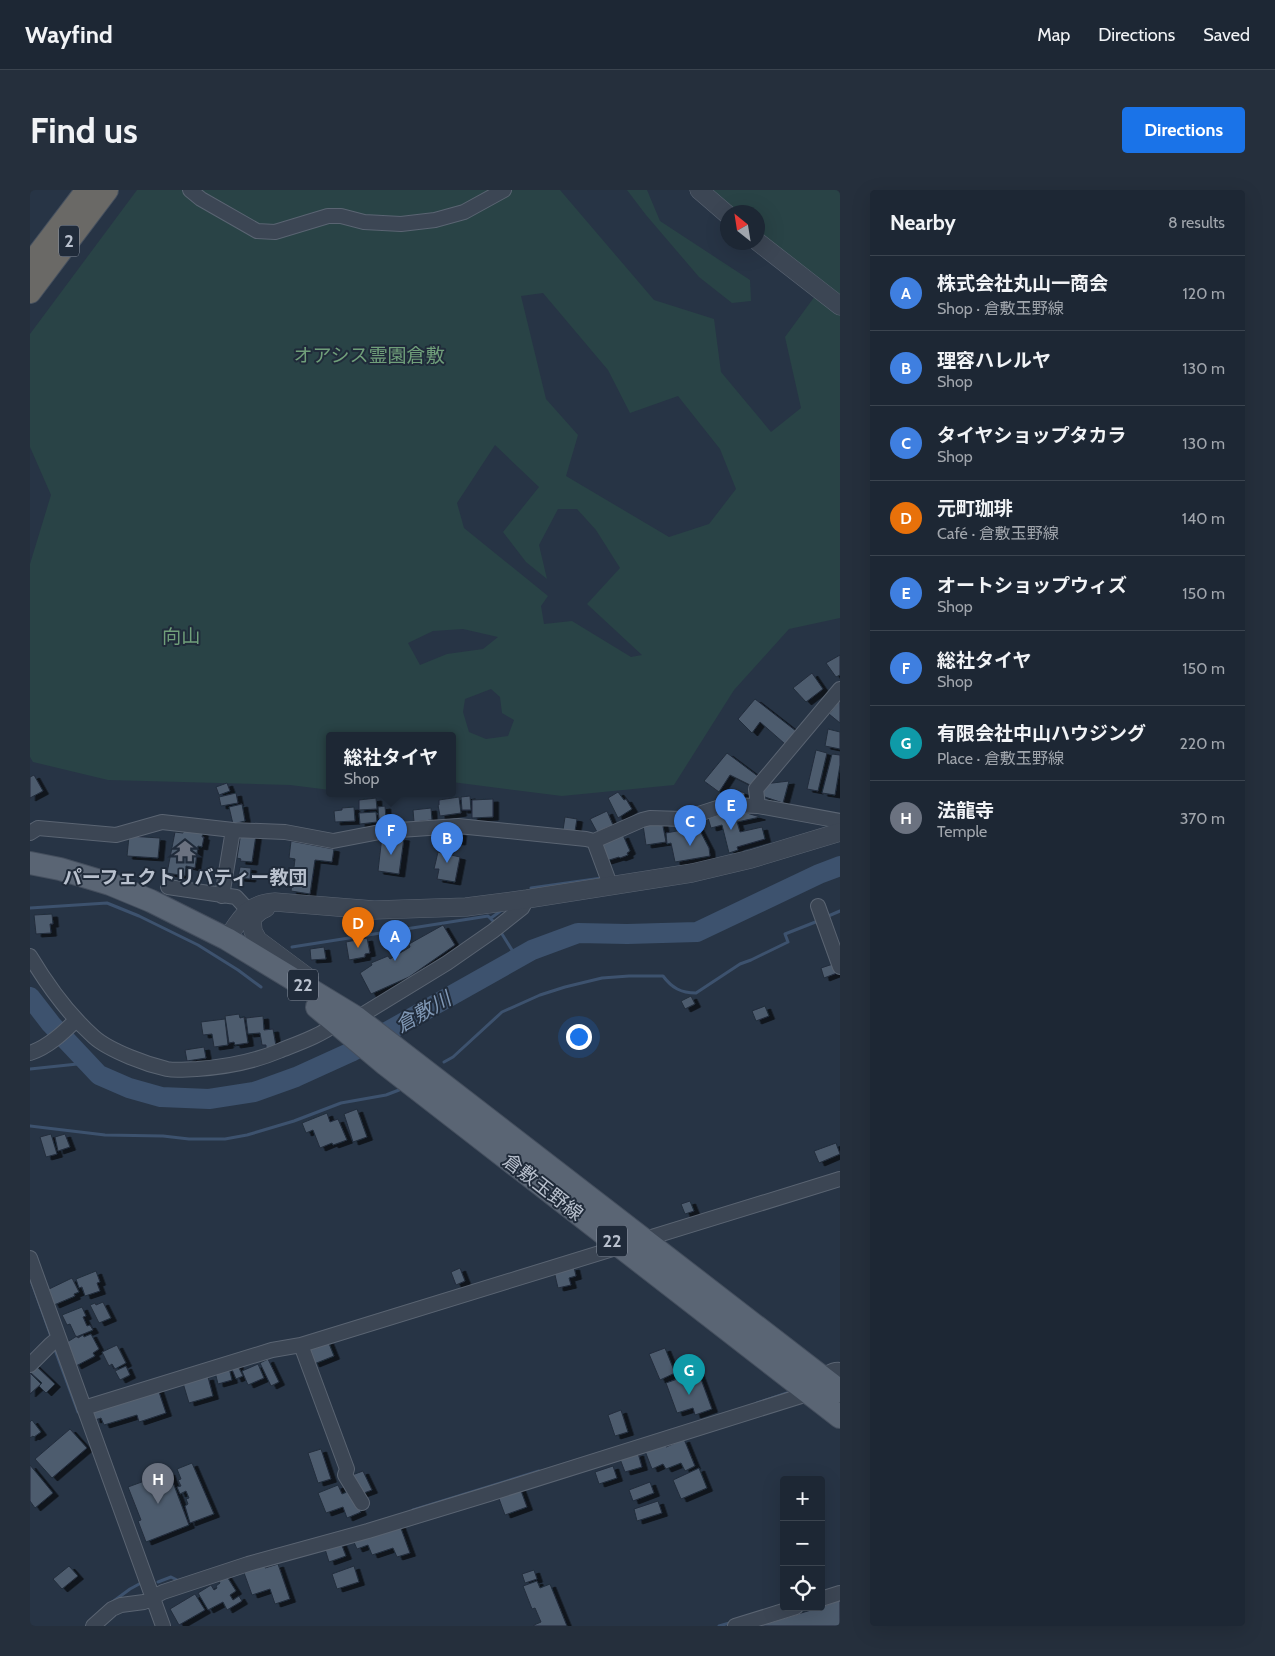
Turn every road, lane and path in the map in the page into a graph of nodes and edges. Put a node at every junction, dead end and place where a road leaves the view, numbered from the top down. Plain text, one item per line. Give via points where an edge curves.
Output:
1 (87, 190) edge
2 (107, 190) edge
3 (504, 190) edge
4 (699, 190) edge
5 (196, 194) edge
6 (720, 209) edge
7 (765, 247) edge
8 (30, 265) edge
9 (30, 292) edge
10 (840, 306) edge
11 (840, 689) edge
12 (758, 806) junction
13 (840, 821) edge
14 (233, 830) junction
15 (30, 832) edge
16 (840, 832) edge
17 (594, 841) junction
18 (30, 863) edge
19 (168, 887) dead end
20 (611, 887) junction
21 (222, 896) junction
22 (527, 899) junction
23 (275, 902) junction
24 (248, 911) junction
25 (821, 914) dead end
26 (227, 939) junction
27 (30, 956) edge
28 (840, 967) edge
29 (75, 1022) junction
30 (346, 1023) junction
31 (30, 1053) edge
32 (395, 1059) junction
33 (840, 1179) edge
34 (644, 1238) junction
35 (619, 1246) junction
36 (30, 1258) edge
37 (55, 1341) junction
38 (301, 1345) junction
39 (30, 1366) edge
40 (824, 1380) edge
41 (840, 1391) edge
42 (84, 1408) junction
43 (840, 1417) edge
44 (362, 1503) dead end
45 (840, 1593) edge
46 (153, 1598) junction
47 (825, 1598) edge
48 (783, 1611) edge
49 (93, 1626) edge
50 (163, 1626) edge
51 (735, 1626) edge

1 - 8 highway, 2
2 - 9 highway, 2
3 - 5 street via 464,212 434,220 400,224 328,216 275,232 257,231
4 - 6 street
7 - 10 street
11 - 12 street via 756,789
12 - 13 street
12 - 17 street via 717,808 683,819 650,818
14 - 15 street via 162,822 116,835 38,828
14 - 17 street via 285,832 333,840 386,831 458,826
14 - 21 street
16 - 20 street via 751,859
17 - 20 street
18 - 26 main road, 倉敷玉野線 / 22 via 110,884
19 - 21 street
20 - 22 street
21 - 24 street via 236,897
22 - 23 street via 466,907 374,910
22 - 30 street via 522,908 486,937
23 - 24 street via 264,903
23 - 30 street via 252,918 258,940 328,992
24 - 26 street
25 - 28 street
26 - 30 main road, 倉敷玉野線 / 22
27 - 29 street
29 - 30 street via 117,1052 168,1069 185,1070 260,1059
29 - 31 street via 49,1043
30 - 32 main road, 倉敷玉野線 / 22
32 - 34 main road, 倉敷玉野線 / 22
32 - 35 main road, 倉敷玉野線 / 22
33 - 34 street
34 - 35 street
34 - 40 main road, 倉敷玉野線 / 22
35 - 38 street
35 - 40 main road, 倉敷玉野線 / 22
36 - 37 street
37 - 39 street
37 - 42 street
38 - 42 street via 272,1350
38 - 44 street via 347,1469 345,1475
40 - 41 main road, 倉敷玉野線 / 22
40 - 43 main road, 倉敷玉野線 / 22
40 - 46 street via 801,1396 489,1494 248,1564
42 - 46 street
45 - 47 street
46 - 49 street via 112,1609
46 - 50 street
48 - 51 street

